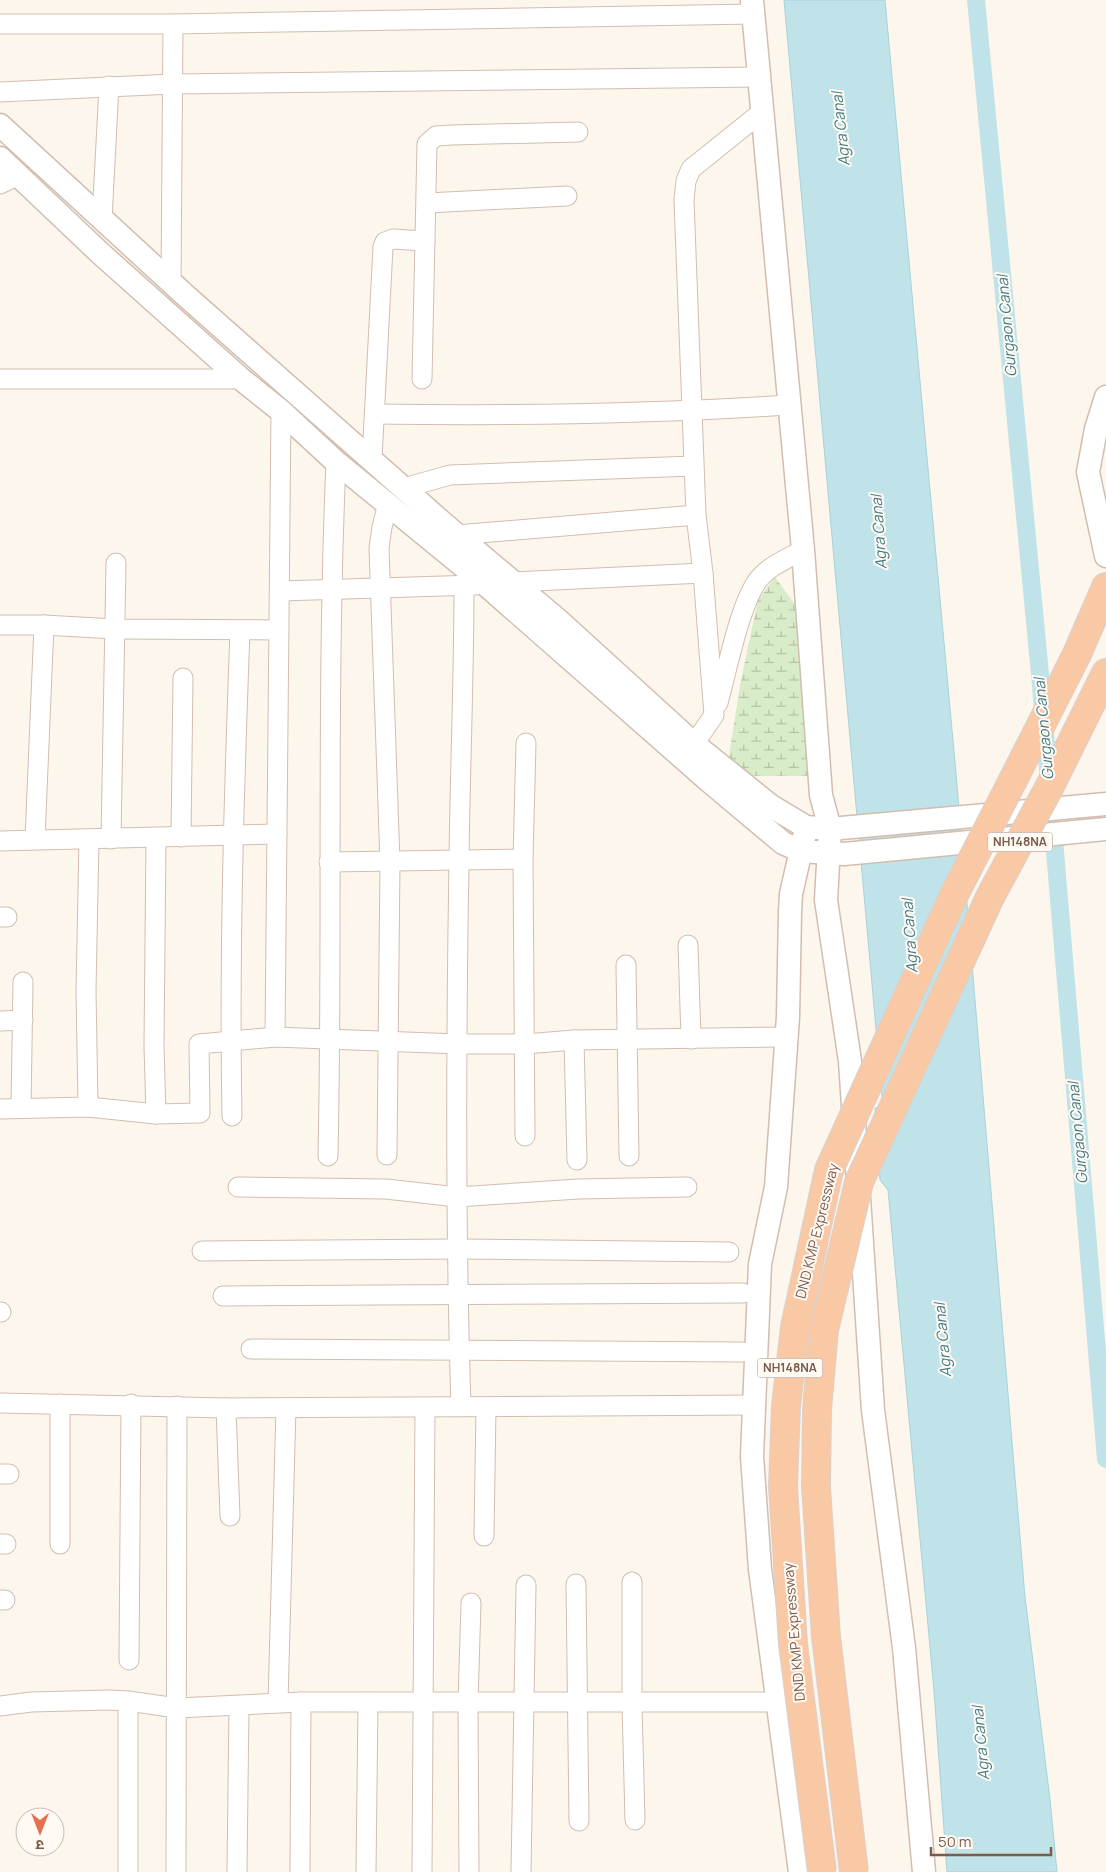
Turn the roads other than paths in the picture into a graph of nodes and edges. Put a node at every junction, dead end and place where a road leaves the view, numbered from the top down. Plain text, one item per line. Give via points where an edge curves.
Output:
1 (752, 7) edge
2 (0, 24) edge
3 (172, 24) junction
4 (759, 77) junction
5 (173, 84) junction
6 (110, 86) junction
7 (0, 92) edge
8 (762, 112) junction
9 (0, 125) edge
10 (578, 132) dead end
11 (0, 158) edge
12 (9, 180) edge
13 (567, 196) dead end
14 (427, 203) junction
15 (102, 219) junction
16 (425, 241) junction
17 (171, 283) junction
18 (0, 379) edge
19 (241, 379) junction
20 (422, 379) dead end
21 (1106, 397) edge
22 (789, 404) junction
23 (281, 412) junction
24 (691, 412) junction
25 (376, 414) junction
26 (372, 459) junction
27 (336, 462) junction
28 (693, 466) junction
29 (396, 496) junction
30 (696, 516) junction
31 (456, 535) junction
32 (802, 550) junction
33 (1106, 556) edge
34 (116, 563) dead end
35 (703, 574) junction
36 (513, 582) junction
37 (475, 585) junction
38 (1106, 587) edge
39 (331, 588) junction
40 (382, 589) junction
41 (280, 591) junction
42 (0, 625) edge
43 (44, 625) junction
44 (115, 628) junction
45 (279, 630) junction
46 (240, 631) junction
47 (1106, 673) edge
48 (183, 678) dead end
49 (714, 715) junction
50 (526, 743) dead end
51 (694, 744) junction
52 (821, 795) junction
53 (1106, 804) edge
54 (806, 827) junction
55 (837, 829) junction
56 (1106, 829) edge
57 (232, 834) junction
58 (277, 834) junction
59 (181, 836) junction
60 (156, 838) junction
61 (111, 839) junction
62 (35, 840) junction
63 (89, 840) junction
64 (0, 841) edge
65 (801, 851) junction
66 (837, 854) junction
67 (523, 859) junction
68 (459, 861) junction
69 (329, 862) junction
70 (390, 862) junction
71 (688, 945) dead end
72 (626, 965) dead end
73 (23, 982) dead end
74 (23, 1020) junction
75 (0, 1021) edge
76 (275, 1037) junction
77 (786, 1037) junction
78 (331, 1038) junction
79 (691, 1039) junction
80 (574, 1040) junction
81 (625, 1040) junction
82 (230, 1041) junction
83 (389, 1042) junction
84 (458, 1044) junction
85 (525, 1044) junction
86 (88, 1107) junction
87 (21, 1108) junction
88 (0, 1109) edge
89 (156, 1114) junction
90 (232, 1116) dead end
91 (525, 1136) dead end
92 (387, 1155) dead end
93 (328, 1156) dead end
94 (629, 1156) dead end
95 (577, 1160) dead end
96 (238, 1187) dead end
97 (687, 1187) dead end
98 (457, 1198) junction
99 (459, 1249) junction
100 (202, 1251) dead end
101 (729, 1252) dead end
102 (743, 1293) dead end
103 (459, 1295) junction
104 (223, 1296) dead end
105 (252, 1349) dead end
106 (460, 1350) junction
107 (744, 1352) dead end
108 (0, 1403) edge
109 (60, 1404) junction
110 (131, 1404) junction
111 (754, 1405) junction
112 (177, 1406) junction
113 (462, 1406) junction
114 (486, 1407) junction
115 (226, 1408) junction
116 (286, 1408) junction
117 (425, 1408) junction
118 (230, 1516) dead end
119 (484, 1536) dead end
120 (60, 1544) dead end
121 (632, 1582) dead end
122 (576, 1584) dead end
123 (526, 1585) dead end
124 (471, 1603) dead end
125 (129, 1660) dead end
126 (128, 1701) junction
127 (524, 1701) junction
128 (278, 1702) junction
129 (301, 1702) junction
130 (368, 1702) junction
131 (576, 1702) junction
132 (778, 1702) junction
133 (422, 1703) junction
134 (468, 1703) junction
135 (632, 1704) junction
136 (0, 1706) edge
137 (239, 1706) junction
138 (177, 1708) junction
139 (635, 1820) dead end
140 (579, 1821) dead end
141 (128, 1872) edge
142 (176, 1872) edge
143 (237, 1872) edge
144 (300, 1872) edge
145 (366, 1872) edge
146 (422, 1872) edge
147 (469, 1872) edge
148 (521, 1872) edge
149 (800, 1872) edge
150 (822, 1872) edge
151 (854, 1872) edge
152 (924, 1872) edge

1 - 3 street
1 - 4 street
2 - 3 street
3 - 5 street
4 - 5 street
4 - 8 street
5 - 6 street
5 - 17 street
6 - 7 street
6 - 15 street
8 - 22 street
8 - 24 street via 691,169 686,181
9 - 15 street
10 - 14 street via 431,138 427,148
11 - 12 street
12 - 19 street via 100,253
13 - 14 street
14 - 16 street
15 - 17 street
16 - 20 street
16 - 25 street via 393,239 385,242 383,247
17 - 26 street
18 - 19 street
19 - 23 street
21 - 33 street via 1088,472
22 - 24 street
22 - 32 street
23 - 27 street
23 - 41 street
24 - 25 street via 520,416
24 - 28 street
25 - 26 street
26 - 29 street
27 - 29 street
27 - 39 street
28 - 29 street via 460,475
28 - 30 street
29 - 31 street
29 - 37 street
29 - 40 street via 380,538
30 - 31 street
30 - 35 street
31 - 36 street
32 - 49 street via 771,568 756,582 747,601
32 - 52 street
34 - 44 street
35 - 36 street
35 - 49 street
36 - 51 street
37 - 40 street
37 - 65 street via 783,843
37 - 68 street via 464,683
38 - 150 highway, DND KMP Expressway / NH148NA, bridge via 1078,654 955,893 829,1170 808,1257 795,1327 786,1406 783,1486 793,1644
39 - 40 street
39 - 41 street
39 - 69 street
40 - 70 street
41 - 45 street
42 - 43 street
43 - 44 street
43 - 62 street
44 - 46 street
44 - 61 street
45 - 46 street
45 - 58 street
46 - 57 street
47 - 151 highway, DND KMP Expressway / NH148NA, bridge via 990,898 859,1182 824,1330 817,1409 816,1487 826,1637
48 - 59 street
49 - 51 street
50 - 67 street
51 - 54 street via 771,806
52 - 54 street
52 - 55 street
53 - 55 street, bridge
54 - 55 street
54 - 65 street
55 - 66 street
56 - 66 street, bridge
57 - 58 street
57 - 59 street
57 - 82 street
58 - 76 street
59 - 60 street
60 - 61 street
60 - 89 street
61 - 63 street
62 - 63 street
62 - 64 street
63 - 86 street
65 - 66 street
65 - 77 street via 790,912
66 - 152 street via 826,900 850,1061 873,1410 904,1648
67 - 68 street
67 - 85 street
68 - 70 street
68 - 84 street
69 - 70 street
69 - 78 street
70 - 83 street
71 - 79 street
72 - 81 street
73 - 74 street
74 - 75 street
74 - 87 street
76 - 78 street
76 - 82 street
77 - 79 street
77 - 111 street via 776,1187 760,1264
78 - 83 street
78 - 93 street
79 - 81 street
80 - 81 street
80 - 85 street
80 - 95 street
81 - 94 street
82 - 89 street via 200,1044 200,1114
82 - 90 street
83 - 84 street
83 - 92 street
84 - 85 street
84 - 98 street
85 - 91 street
86 - 87 street
86 - 89 street
87 - 88 street
96 - 98 street via 386,1189
97 - 98 street via 578,1189
98 - 99 street
99 - 100 street
99 - 101 street
99 - 103 street
102 - 103 street
103 - 104 street
103 - 106 street
105 - 106 street
106 - 107 street
106 - 113 street
108 - 109 street
109 - 110 street
109 - 120 street
110 - 112 street
110 - 125 street
111 - 114 street
111 - 132 street via 752,1456 760,1569
112 - 115 street
112 - 138 street
113 - 114 street
113 - 117 street
114 - 119 street
115 - 116 street
115 - 118 street
116 - 117 street
116 - 128 street
117 - 133 street
121 - 135 street
122 - 131 street
123 - 127 street
124 - 134 street
126 - 136 street via 31,1702
126 - 138 street
126 - 141 street
127 - 131 street
127 - 134 street
127 - 148 street
128 - 129 street
128 - 137 street
129 - 130 street
129 - 144 street
130 - 133 street
130 - 145 street
131 - 135 street
131 - 140 street
132 - 135 street
132 - 149 street
133 - 134 street
133 - 146 street
134 - 147 street
135 - 139 street
137 - 138 street
137 - 143 street
138 - 142 street

